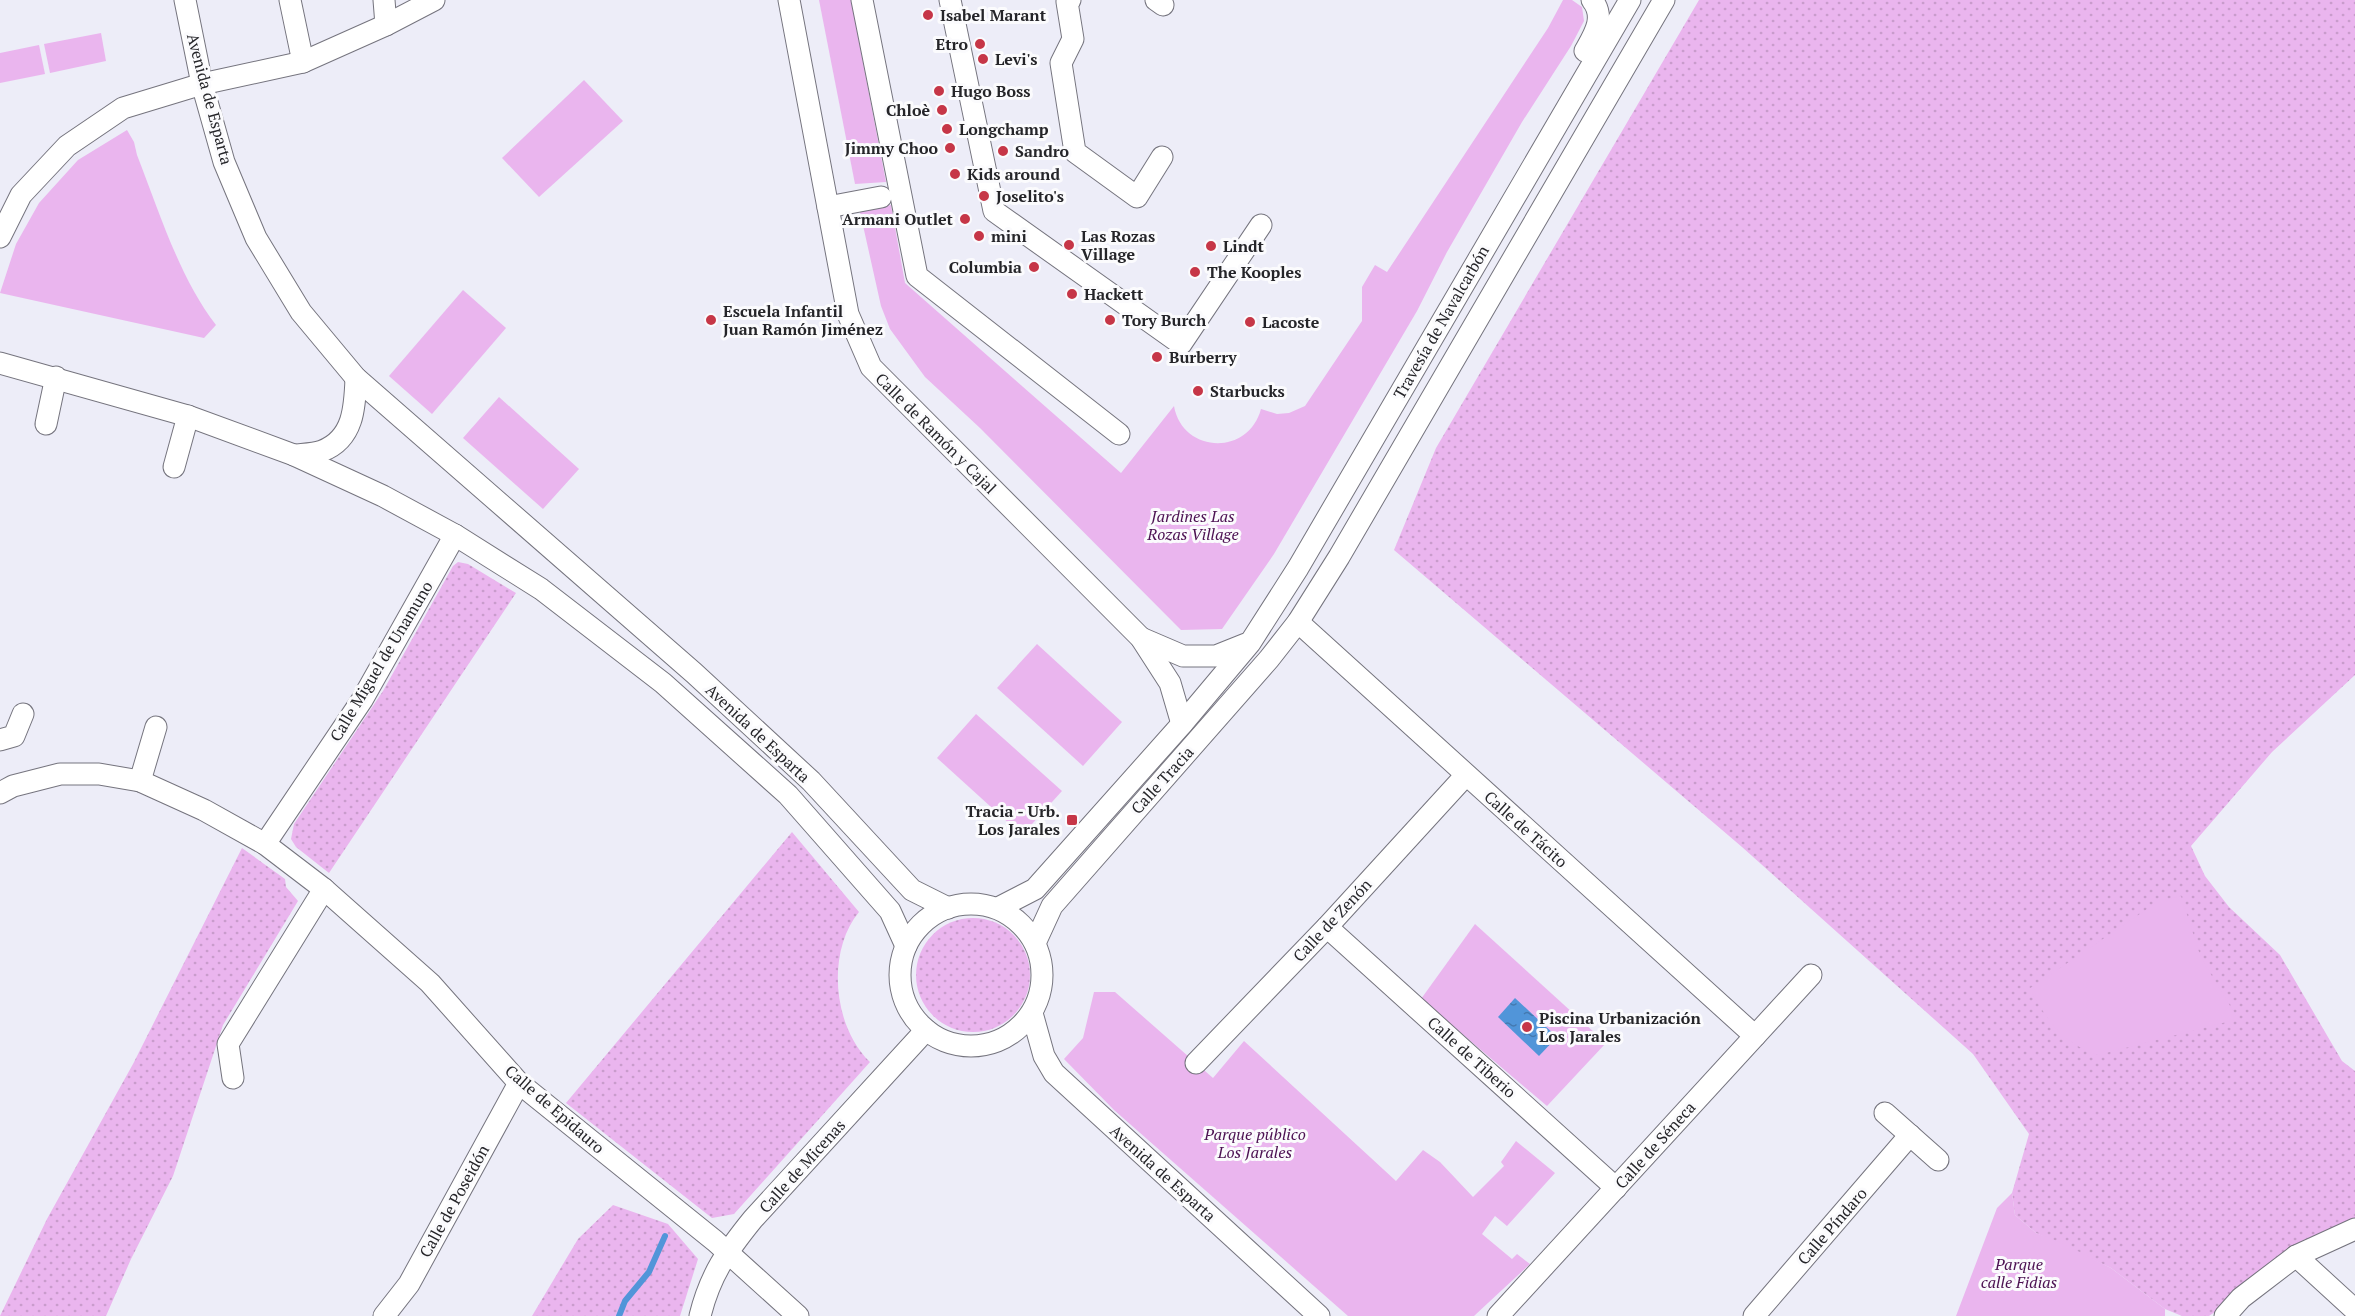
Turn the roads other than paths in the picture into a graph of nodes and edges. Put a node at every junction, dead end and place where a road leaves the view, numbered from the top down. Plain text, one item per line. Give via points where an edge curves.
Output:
1 (185, 0) edge
2 (290, 0) edge
3 (384, 0) edge
4 (434, 0) edge
5 (789, 0) edge
6 (862, 0) edge
7 (950, 0) edge
8 (1070, 0) edge
9 (1592, 0) edge
10 (1630, 0) edge
11 (1664, 0) edge
12 (386, 25) junction
13 (303, 62) junction
14 (202, 84) junction
15 (1557, 124) junction
16 (1162, 158) dead end
17 (881, 197) dead end
18 (828, 207) junction
19 (1261, 225) dead end
20 (0, 237) edge
21 (0, 363) edge
22 (56, 378) junction
23 (356, 378) junction
24 (188, 416) junction
25 (46, 424) dead end
26 (1119, 434) dead end
27 (294, 455) junction
28 (174, 466) dead end
29 (455, 536) junction
30 (564, 560) junction
31 (540, 589) junction
32 (1298, 622) junction
33 (1141, 638) junction
34 (1250, 643) junction
35 (23, 714) dead end
36 (1182, 724) junction
37 (156, 727) dead end
38 (0, 740) edge
39 (1466, 775) junction
40 (140, 781) junction
41 (0, 793) edge
42 (265, 844) junction
43 (324, 889) junction
44 (948, 908) junction
45 (998, 908) junction
46 (1328, 927) junction
47 (1035, 943) junction
48 (906, 946) junction
49 (1811, 975) dead end
50 (1032, 1013) junction
51 (926, 1030) junction
52 (1755, 1036) junction
53 (1196, 1063) dead end
54 (232, 1078) dead end
55 (519, 1083) junction
56 (1885, 1113) dead end
57 (1910, 1136) junction
58 (1938, 1160) dead end
59 (1616, 1188) junction
60 (2355, 1230) edge
61 (727, 1252) junction
62 (2296, 1256) junction
63 (2355, 1310) edge
64 (384, 1316) edge
65 (700, 1316) edge
66 (798, 1316) edge
67 (1319, 1316) edge
68 (1498, 1316) edge
69 (1754, 1316) edge
70 (2225, 1316) edge

1 - 14 street, Avenida de Esparta
2 - 13 street
3 - 12 street
4 - 12 street
5 - 18 street, Calle de Ramón y Cajal
6 - 26 street via 917,276
7 - 19 street via 994,211 1181,344
8 - 16 street via 1067,2 1073,39 1061,63 1075,152 1137,196
9 - 15 street via 1598,7 1598,28 1554,106
10 - 15 street, Travesía de Navalcarbón
11 - 32 street, Travesía de Navalcarbón
12 - 13 street
13 - 14 street
14 - 20 street via 123,108 67,146 21,195
14 - 23 street, Avenida de Esparta via 224,162 256,238 301,312
15 - 34 street, Travesía de Navalcarbón via 1304,558
17 - 18 street
18 - 33 street, Calle de Ramón y Cajal via 848,314 871,367
21 - 22 street, Avenida de Esparta
22 - 24 street, Avenida de Esparta
22 - 25 street
23 - 27 street, Avenida de Esparta via 354,413 343,437 323,451
23 - 30 street, Avenida de Esparta
24 - 27 street, Avenida de Esparta
24 - 28 street
27 - 29 street, Avenida de Esparta via 383,496
29 - 31 street, Avenida de Esparta
29 - 42 street, Calle Miguel de Unamuno via 362,700
30 - 31 street via 562,573 554,583
30 - 44 street, Avenida de Esparta via 811,781 912,890
31 - 48 street, Avenida de Esparta via 663,683 788,795 890,911
32 - 39 street, Calle de Tácito
32 - 47 street, Calle Tracia via 1052,906
33 - 34 street, Calle de Ramón y Cajal via 1184,656 1216,656
33 - 36 street, Calle de Ramón y Cajal via 1170,683
34 - 36 street, Calle Tracia
35 - 38 street via 14,736
36 - 45 street, Calle Tracia via 1035,889
37 - 40 street
39 - 46 street, Calle de Zenón
39 - 52 street, Calle de Tácito
40 - 41 street, Calle de Epidauro via 99,774 60,774
40 - 42 street, Calle de Epidauro
42 - 43 street, Calle de Epidauro
43 - 54 street via 228,1044
43 - 55 street, Calle de Epidauro via 430,983
44 - 45 street via 973,903
44 - 48 street via 930,916
45 - 47 street via 1020,922
46 - 53 street, Calle de Zenón
46 - 59 street, Calle de Tiberio
47 - 50 street via 1042,978
48 - 51 street via 900,976 902,991 915,1019
49 - 52 street, Calle de Séneca
50 - 51 street via 1002,1040 982,1046 962,1046
50 - 67 street, Avenida de Esparta via 1044,1056 1054,1073
51 - 61 street, Calle de Micenas
52 - 59 street, Calle de Séneca
55 - 61 street, Calle de Epidauro
55 - 64 street, Calle de Poseidón via 409,1284
56 - 57 street
57 - 58 street
57 - 69 street, Calle Píndaro
59 - 68 street, Calle de Séneca
60 - 62 street
61 - 65 street, Calle de Micenas via 713,1275
61 - 66 street, Calle de Epidauro
62 - 63 street
62 - 70 street via 2241,1298

